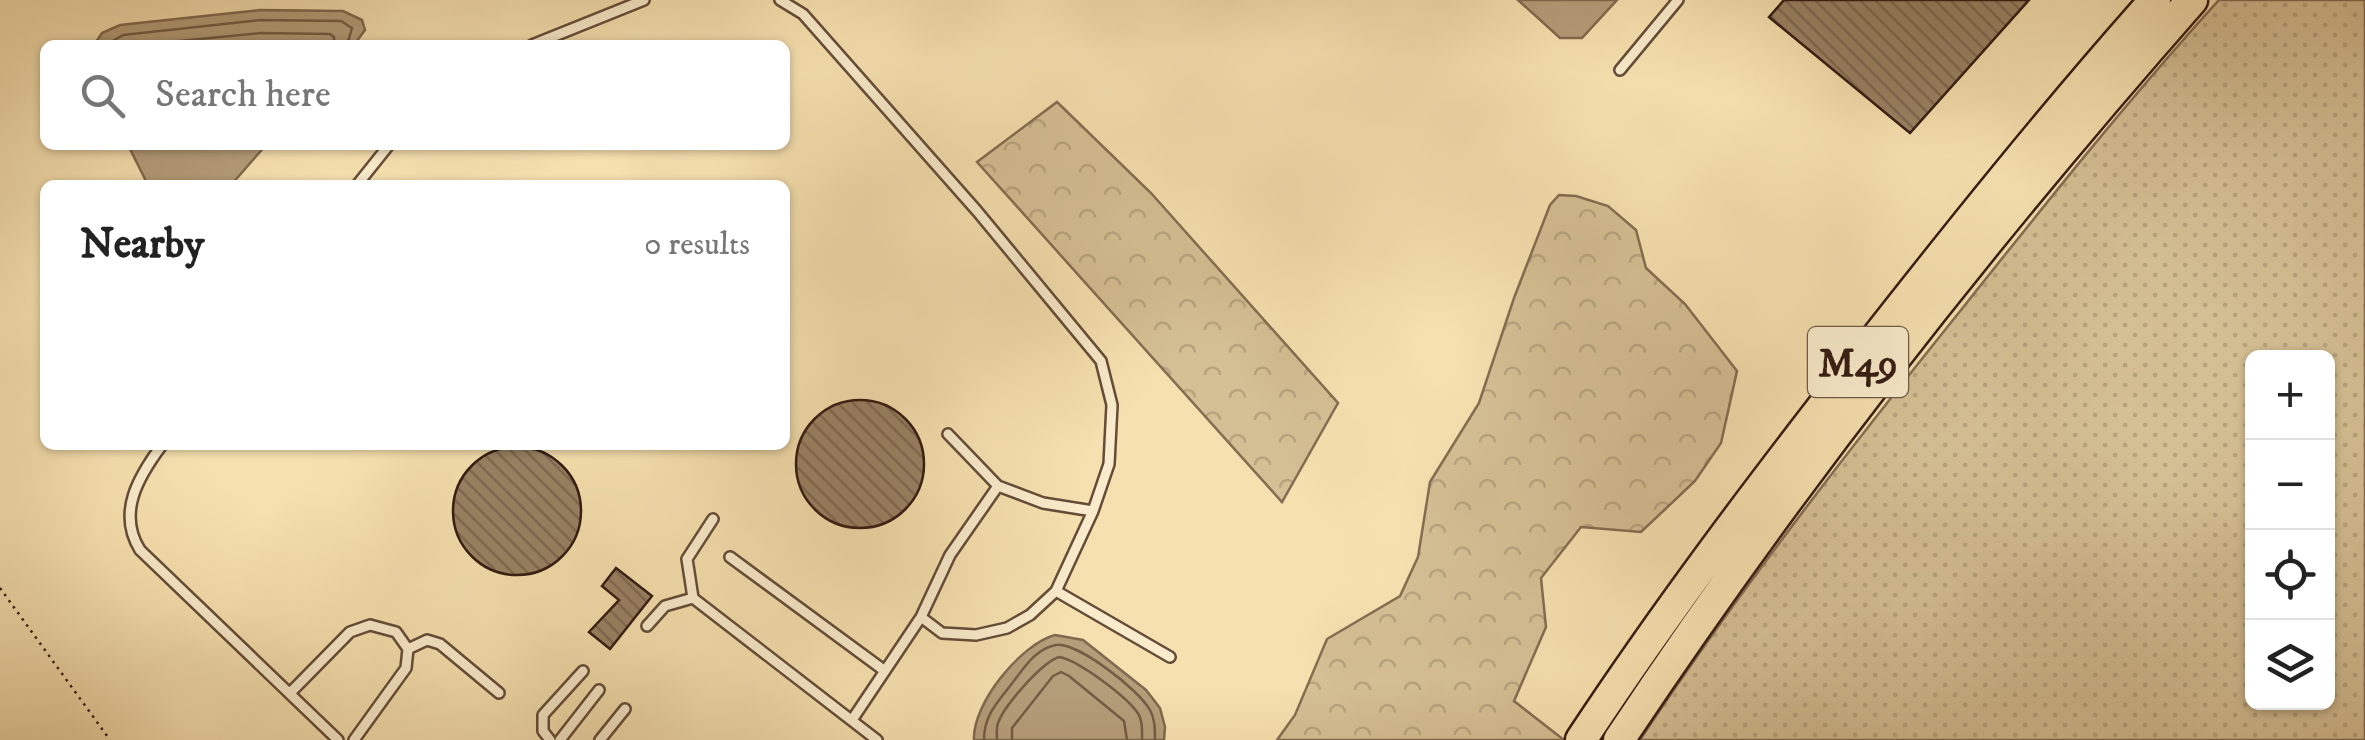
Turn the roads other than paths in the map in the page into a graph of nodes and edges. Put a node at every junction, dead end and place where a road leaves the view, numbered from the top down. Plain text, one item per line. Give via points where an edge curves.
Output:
1 (644, 0) edge
2 (780, 0) edge
3 (1678, 0) edge
4 (2155, 0) edge
5 (2192, 0) edge
6 (544, 40) edge
7 (1620, 70) dead end
8 (385, 150) edge
9 (360, 180) edge
10 (948, 434) dead end
11 (159, 450) edge
12 (998, 486) junction
13 (1094, 512) junction
14 (714, 519) dead end
15 (730, 557) dead end
16 (1056, 591) junction
17 (693, 598) junction
18 (921, 618) junction
19 (647, 626) dead end
20 (408, 649) junction
21 (1170, 657) dead end
22 (886, 670) junction
23 (583, 671) dead end
24 (600, 690) dead end
25 (290, 693) junction
26 (498, 694) dead end
27 (626, 709) dead end
28 (852, 720) junction
29 (338, 740) edge
30 (354, 740) edge
31 (550, 740) edge
32 (560, 740) edge
33 (600, 740) edge
34 (878, 740) edge
35 (1581, 740) edge
36 (1619, 740) edge

1 - 6 lane
2 - 13 lane via 803,14 1102,360 1112,405 1109,464
3 - 7 lane
4 - 35 highway, M49 via 1960,230 1808,426
5 - 36 highway, M49 via 2090,116 1842,429
8 - 9 lane
10 - 12 lane
11 - 25 lane via 129,506 131,536
12 - 13 lane
12 - 18 lane via 950,555
13 - 16 lane
14 - 17 lane via 687,559
15 - 22 lane
16 - 18 lane via 1007,628 976,635 942,633
16 - 21 lane
17 - 19 lane via 665,606
17 - 28 lane
18 - 22 lane
20 - 25 lane via 396,632 370,625 350,632
20 - 26 lane via 426,640 440,644
20 - 30 lane via 406,668
22 - 28 lane
23 - 31 lane via 544,715
24 - 32 lane
25 - 29 lane
27 - 33 lane
28 - 34 lane

